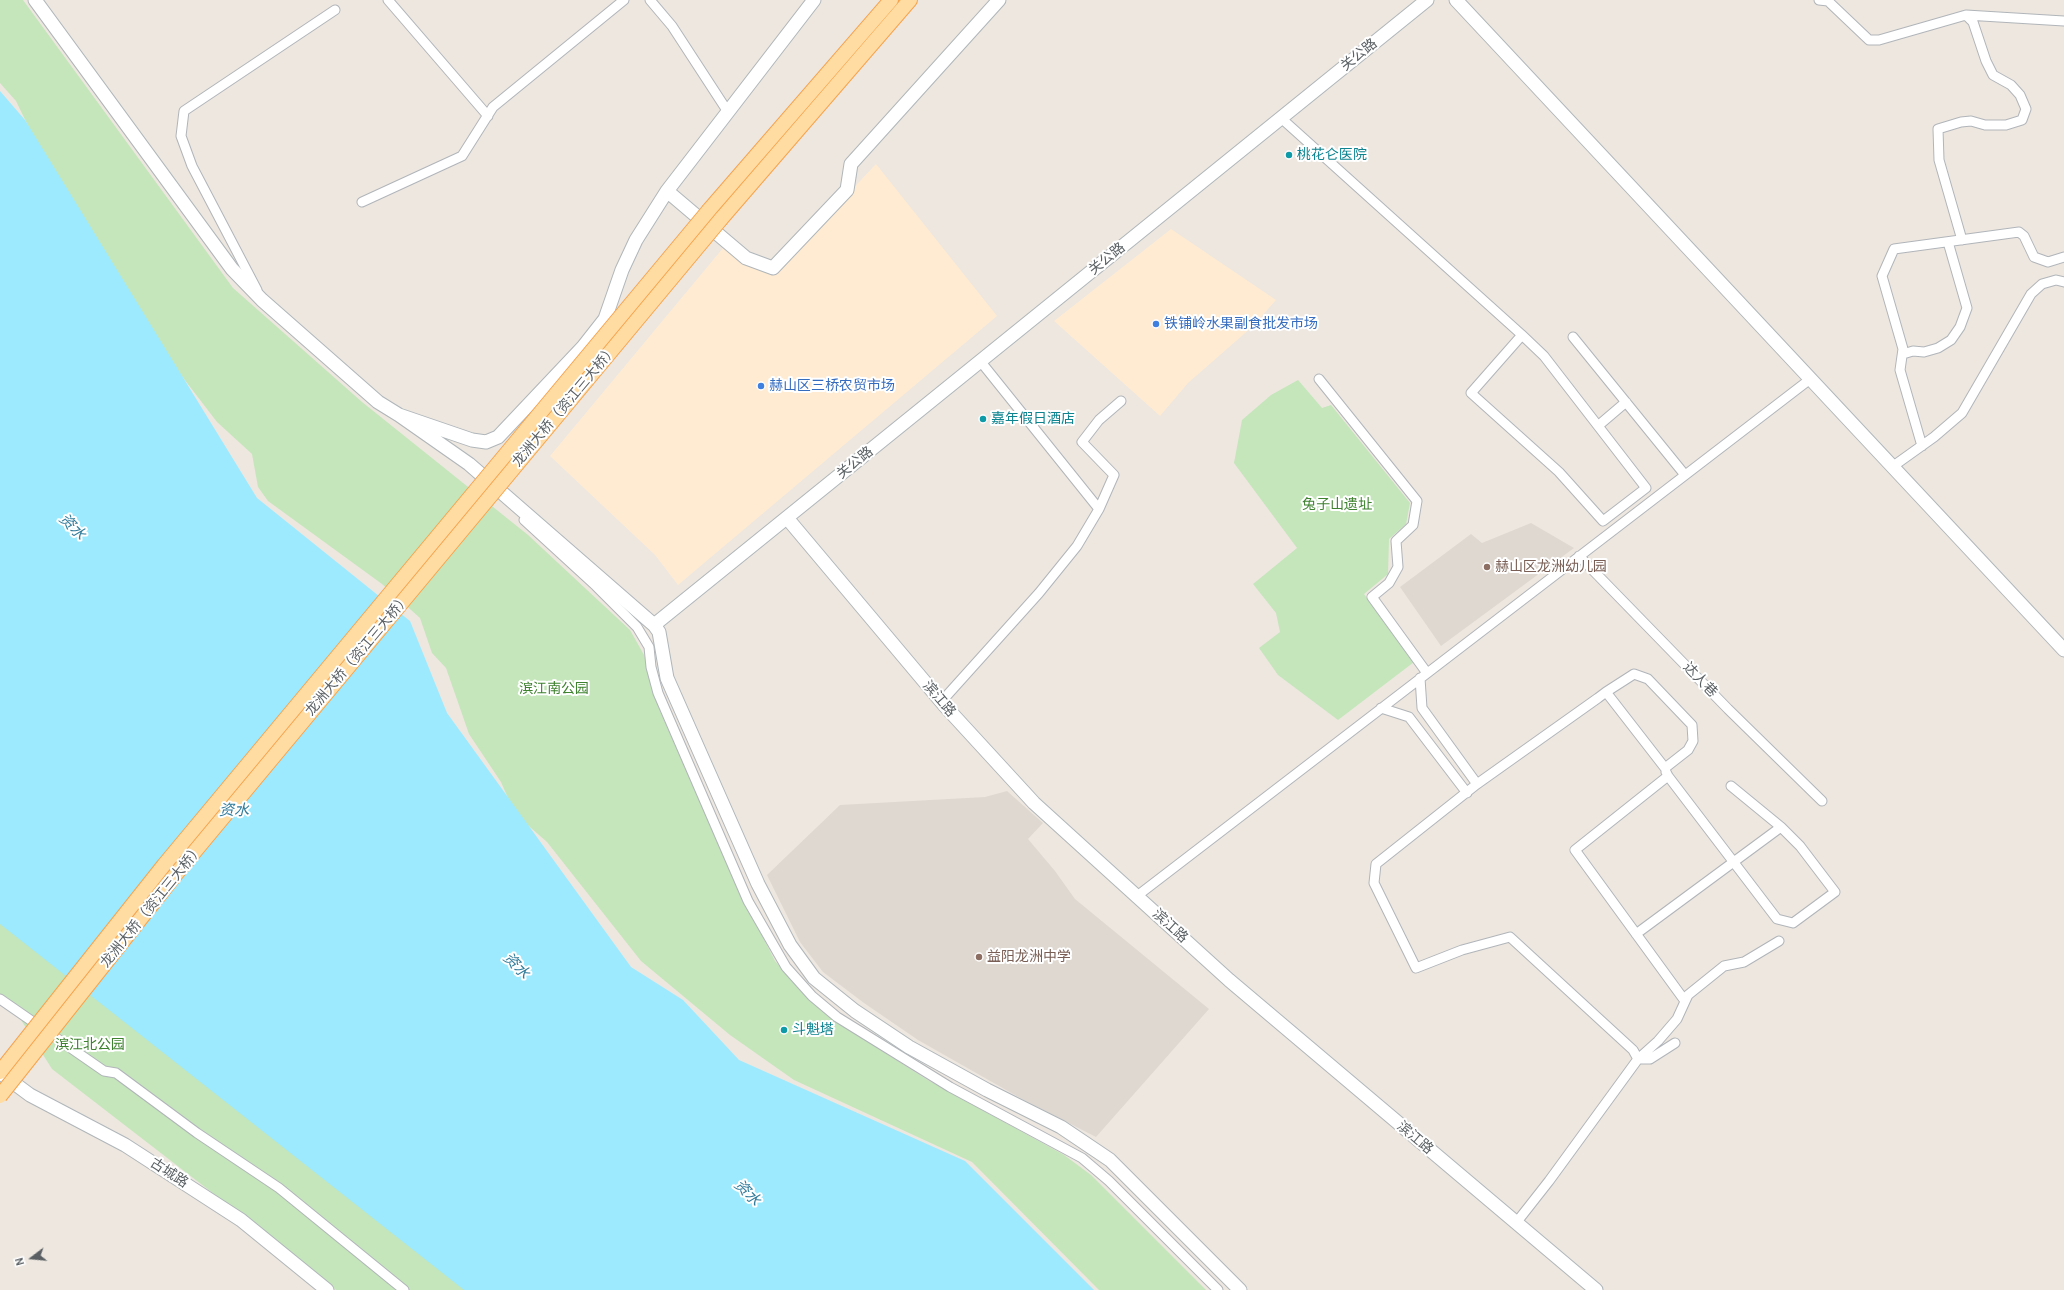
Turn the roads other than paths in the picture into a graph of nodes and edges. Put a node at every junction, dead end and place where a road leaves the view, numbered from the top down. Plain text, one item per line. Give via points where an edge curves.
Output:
1 (35, 0) edge
2 (388, 0) edge
3 (624, 0) edge
4 (650, 0) edge
5 (814, 0) edge
6 (891, 0) edge
7 (910, 0) edge
8 (999, 0) edge
9 (1426, 0) edge
10 (1456, 0) edge
11 (1819, 0) edge
12 (335, 10) dead end
13 (1966, 15) junction
14 (2064, 21) edge
15 (728, 112) junction
16 (488, 116) junction
17 (1281, 118) junction
18 (667, 191) junction
19 (362, 202) dead end
20 (1962, 240) junction
21 (1948, 242) junction
22 (2064, 257) edge
23 (2064, 282) edge
24 (262, 300) junction
25 (1522, 335) junction
26 (1573, 338) dead end
27 (1902, 354) junction
28 (981, 362) junction
29 (1319, 378) dead end
30 (1810, 380) junction
31 (1121, 401) dead end
32 (1626, 402) junction
33 (399, 415) junction
34 (1599, 425) junction
35 (1922, 446) junction
36 (1892, 467) junction
37 (1685, 475) junction
38 (1099, 509) junction
39 (788, 518) junction
40 (524, 520) dead end
41 (1579, 556) junction
42 (654, 625) junction
43 (2064, 650) edge
44 (1424, 676) junction
45 (1606, 692) junction
46 (941, 702) junction
47 (1381, 708) junction
48 (1666, 772) junction
49 (1477, 784) junction
50 (1731, 786) dead end
51 (1467, 793) junction
52 (1822, 801) dead end
53 (1781, 827) junction
54 (1734, 861) junction
55 (1137, 896) junction
56 (1636, 934) junction
57 (1779, 941) dead end
58 (0, 999) edge
59 (1685, 1001) junction
60 (1675, 1043) dead end
61 (1638, 1059) junction
62 (0, 1072) edge
63 (0, 1096) edge
64 (1516, 1222) junction
65 (327, 1290) edge
66 (404, 1290) edge
67 (1218, 1290) edge
68 (1240, 1290) edge
69 (1596, 1290) edge

1 - 24 street via 232,269
2 - 16 street
3 - 16 street via 493,107
4 - 15 street via 672,26
5 - 15 street
6 - 62 main road, 龙洲大桥（资江三大桥）, bridge via 710,210 164,865
7 - 63 main road, 龙洲大桥（资江三大桥）, bridge via 721,218 176,874
8 - 18 street via 851,164 847,190 773,268 746,258
9 - 17 street, 关公路
10 - 30 street
11 - 13 street via 1828,1 1869,40 1879,40
12 - 24 street via 184,111 181,136 192,166
13 - 14 street
13 - 20 street via 1973,22 1993,75 2011,85 2020,95 2026,109 2022,120 2006,125 1984,125 1971,121 1938,129 1939,160
15 - 18 street
16 - 19 street via 462,156
17 - 25 street
17 - 28 street, 关公路
18 - 33 street via 636,240 622,270 605,319 583,347 498,437 486,442 472,440
20 - 21 street
20 - 22 street via 2019,232 2024,236 2034,257 2048,262
21 - 27 street via 1967,308 1965,315 1951,340 1938,348 1924,352
21 - 27 street via 1894,249 1888,259 1882,276 1903,349
23 - 35 street via 2056,280 2042,284 2031,294 1962,413
24 - 33 street via 378,402
25 - 34 street via 1544,356
25 - 34 street via 1471,393 1558,472 1603,521 1646,488
26 - 32 street
27 - 35 street via 1900,370
28 - 38 street
28 - 39 street, 关公路
29 - 44 street via 1417,501 1413,525 1396,541 1398,568 1389,583 1372,597
30 - 36 street
30 - 37 street
31 - 38 street via 1098,420 1082,442 1114,475
32 - 34 street
32 - 37 street
33 - 42 street via 469,464
35 - 36 street
36 - 43 street
37 - 41 street
38 - 46 street via 1077,546 1039,593
39 - 42 street, 关公路
39 - 46 street, 滨江路
40 - 67 street via 637,627 648,647 658,693 748,901 786,967 812,996 837,1017 950,1087 1082,1158 1109,1181
41 - 44 street
41 - 52 street, 达人巷
42 - 68 street via 659,632 667,678 755,877 790,945 814,978 855,1011 909,1047 1061,1127 1110,1160
44 - 47 street
44 - 49 street via 1422,708
45 - 48 street
45 - 48 street via 1634,674 1648,679 1692,726 1693,741 1688,750
45 - 49 street
46 - 55 street, 滨江路 via 1034,803
47 - 51 street via 1409,717
47 - 55 street
48 - 54 street
48 - 56 street via 1575,850
49 - 51 street
50 - 53 street
51 - 61 street via 1376,864 1374,883 1416,968 1462,950 1510,937 1633,1050
53 - 54 street
53 - 54 street via 1800,846 1835,892 1793,923 1778,919
54 - 56 street
55 - 64 street, 滨江路 via 1229,980
56 - 59 street
57 - 59 street via 1744,962 1724,966 1688,995
58 - 66 street via 104,1071 116,1073 197,1133 279,1188
59 - 61 street via 1677,1019
60 - 61 street via 1650,1058
61 - 64 street
62 - 65 street, 古城路 via 30,1095 125,1145 241,1220
64 - 69 street, 滨江路

